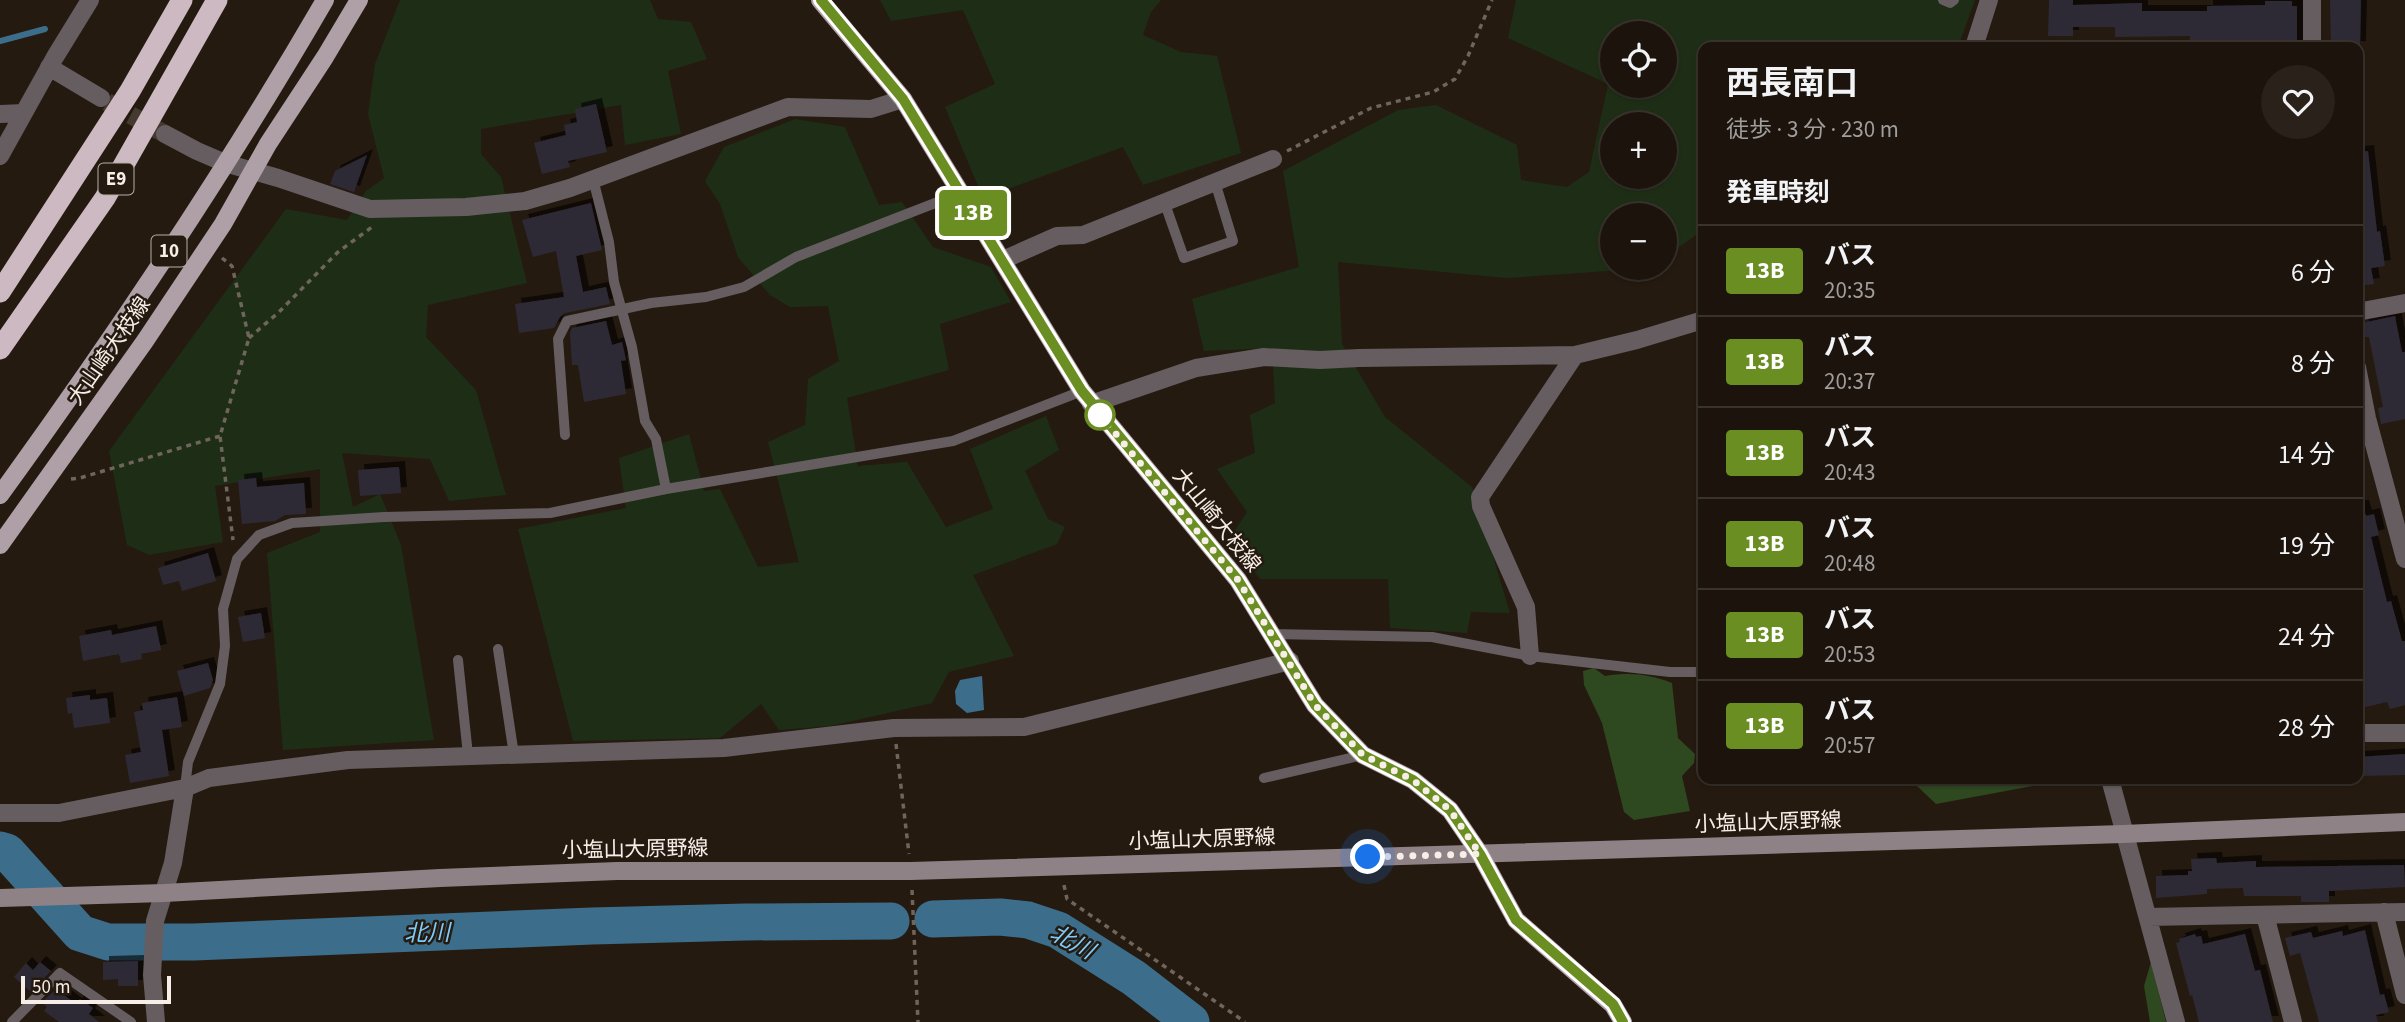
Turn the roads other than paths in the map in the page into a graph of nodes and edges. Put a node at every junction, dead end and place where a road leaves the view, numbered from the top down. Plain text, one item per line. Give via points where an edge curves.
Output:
1 (90, 0) edge
2 (182, 0) edge
3 (217, 0) edge
4 (325, 0) edge
5 (359, 0) edge
6 (820, 0) edge
7 (1943, 0) edge
8 (1954, 0) edge
9 (1989, 0) edge
10 (2312, 0) edge
11 (1976, 42) edge
12 (2312, 42) edge
13 (49, 67) junction
14 (101, 99) tunnel mouth
15 (903, 99) junction
16 (24, 113) junction
17 (0, 114) edge
18 (165, 134) tunnel mouth
19 (0, 156) edge
20 (1273, 159) road end
21 (225, 163) junction
22 (253, 172) junction
23 (593, 179) junction
24 (1215, 182) junction
25 (961, 193) junction
26 (1164, 201) junction
27 (1003, 260) junction
28 (0, 292) edge
29 (2405, 303) edge
30 (621, 310) junction
31 (2363, 311) edge
32 (1698, 321) edge
33 (0, 349) edge
34 (1575, 355) junction
35 (1086, 398) junction
36 (2363, 422) edge
37 (565, 435) dead end
38 (666, 489) junction
39 (0, 495) edge
40 (0, 545) edge
41 (2405, 559) edge
42 (1270, 634) junction
43 (498, 649) dead end
44 (1530, 656) junction
45 (458, 660) dead end
46 (1290, 661) junction
47 (1698, 672) edge
48 (2363, 733) edge
49 (2405, 733) edge
50 (468, 755) junction
51 (514, 755) junction
52 (1363, 755) junction
53 (1264, 778) dead end
54 (2111, 784) edge
55 (185, 788) junction
56 (0, 813) edge
57 (2405, 822) edge
58 (2123, 834) junction
59 (1480, 854) junction
60 (164, 893) junction
61 (0, 898) edge
62 (2384, 912) junction
63 (2405, 912) edge
64 (2265, 915) junction
65 (2148, 917) junction
66 (2405, 995) edge
67 (12, 1022) edge
68 (131, 1022) edge
69 (156, 1022) edge
70 (1623, 1022) edge
71 (2176, 1022) edge
72 (2293, 1022) edge

1 - 13 street
2 - 28 highway, E9 via 130,91
3 - 33 highway, E9 via 105,198
4 - 21 main road, 大山崎大枝線 / 10
5 - 22 main road, 大山崎大枝線 / 10
6 - 15 main road, 大山崎大枝線
7 - 8 lane
9 - 11 street
10 - 12 street
13 - 14 street
13 - 16 street
15 - 23 street via 871,109 788,107
15 - 25 main road, 大山崎大枝線
16 - 17 street
16 - 19 street
18 - 21 street
20 - 24 street
21 - 22 street
21 - 39 main road, 大山崎大枝線 / 10 via 99,356
22 - 23 street via 370,209 526,201
22 - 40 main road, 大山崎大枝線 / 10 via 145,341
23 - 30 lane
24 - 26 street
24 - 26 lane via 1233,241 1184,258
25 - 27 main road, 大山崎大枝線
25 - 30 lane via 796,257 744,287
26 - 27 street via 1083,235 1057,236
27 - 35 main road, 大山崎大枝線
29 - 31 street
30 - 37 lane via 567,321 558,339
30 - 38 lane via 645,421 656,439
32 - 34 street
34 - 35 street via 1265,357 1196,368
34 - 44 street via 1480,497 1526,607
35 - 38 lane via 953,441
35 - 42 main road, 大山崎大枝線 via 1238,580
36 - 41 street
38 - 55 lane via 550,513 292,523 259,535 237,559 223,609 220,684 188,762
42 - 44 lane via 1432,637
42 - 46 main road, 大山崎大枝線
43 - 51 lane
44 - 47 lane
45 - 50 lane
46 - 51 street via 1024,727 894,728 724,748
46 - 52 main road, 大山崎大枝線 via 1315,705
48 - 49 street
50 - 51 street
50 - 55 street via 335,762 209,778
52 - 53 lane
52 - 59 main road, 大山崎大枝線 via 1413,780 1450,810
54 - 58 street
55 - 56 street via 58,813
55 - 60 street
57 - 58 main road, 小塩山大原野線
58 - 59 main road, 小塩山大原野線
58 - 65 street
59 - 60 main road, 小塩山大原野線 via 911,871 617,871
59 - 70 main road, 大山崎大枝線 via 1516,920 1613,1004
60 - 61 main road, 小塩山大原野線
60 - 69 street via 154,933
62 - 63 street
62 - 64 street
62 - 66 street
64 - 65 street
64 - 72 street
65 - 71 street
67 - 68 lane via 60,973

